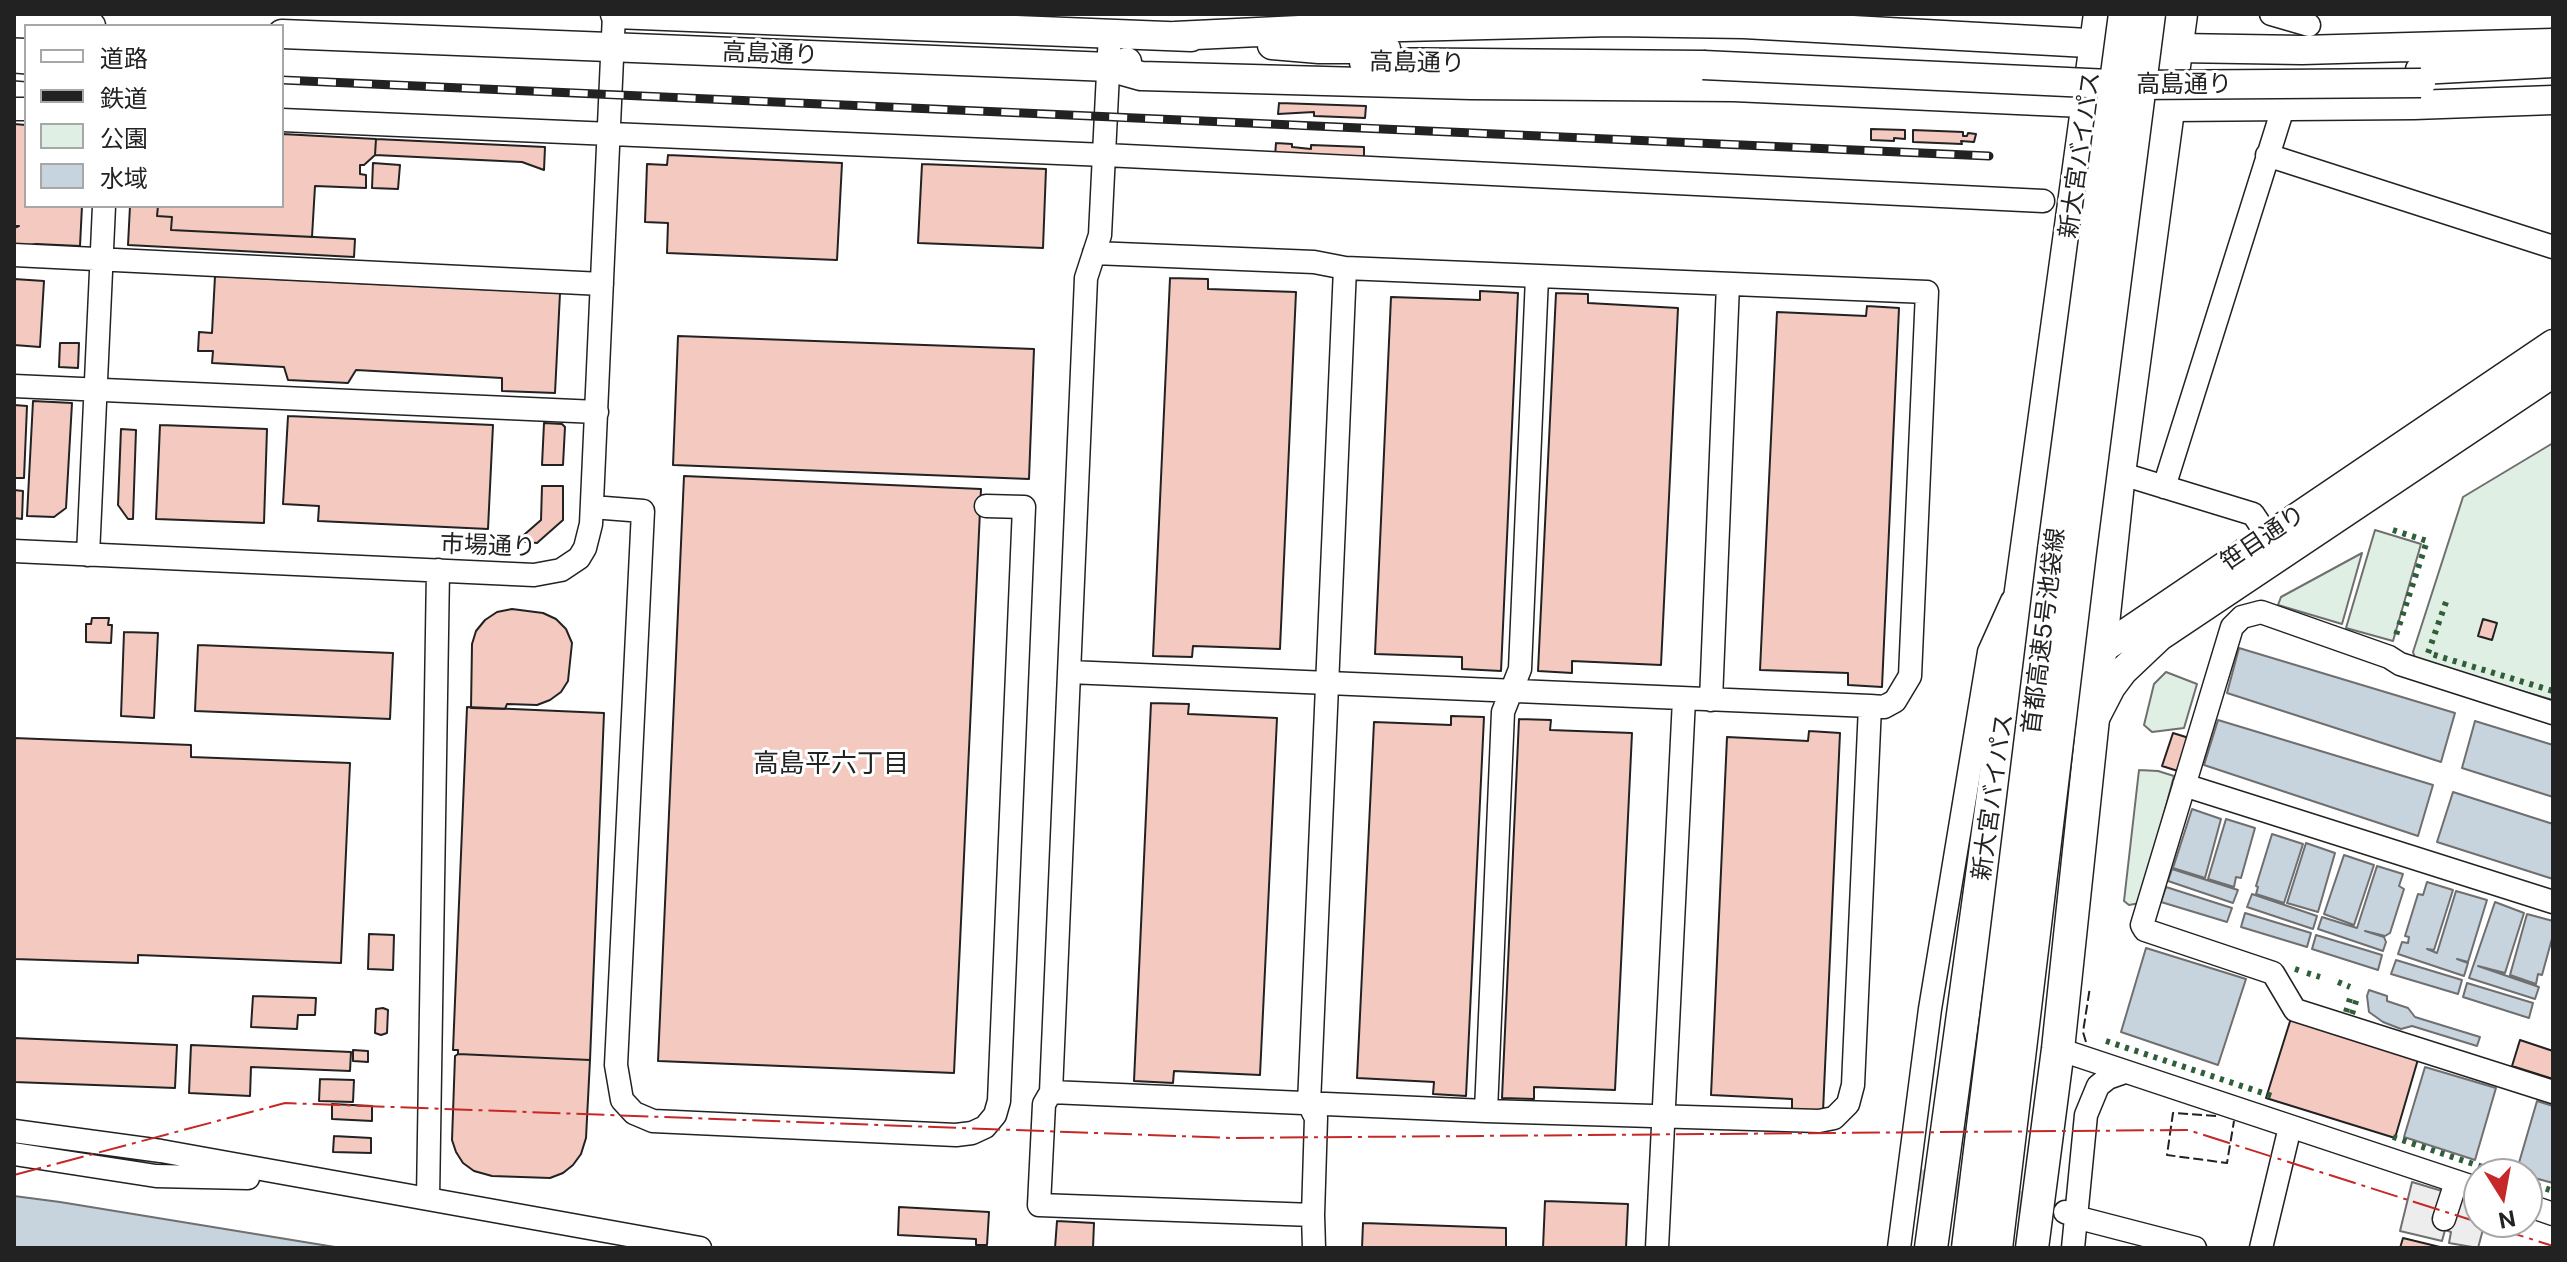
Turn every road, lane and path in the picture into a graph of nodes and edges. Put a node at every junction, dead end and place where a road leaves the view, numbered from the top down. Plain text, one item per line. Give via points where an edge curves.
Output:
1 (615, 14) edge
2 (2125, 14) edge
3 (2149, 14) edge
4 (2181, 14) edge
5 (2271, 14) edge
6 (1523, 19) edge
7 (14, 23) edge
8 (40, 24) edge
9 (2098, 29) edge
10 (2307, 29) edge
11 (1110, 33) junction
12 (284, 34) edge
13 (1175, 36) junction
14 (2553, 43) edge
15 (2178, 48) junction
16 (613, 49) junction
17 (1703, 58) junction
18 (2553, 63) edge
19 (1109, 67) junction
20 (2420, 77) junction
21 (2553, 77) edge
22 (2553, 100) edge
23 (2087, 104) junction
24 (2284, 105) junction
25 (2170, 107) junction
26 (284, 120) edge
27 (610, 135) junction
28 (1105, 155) junction
29 (2267, 155) junction
30 (2043, 201) dead end
31 (104, 208) edge
32 (2553, 247) edge
33 (1094, 253) junction
34 (14, 255) edge
35 (102, 259) junction
36 (1345, 268) junction
37 (1537, 277) junction
38 (602, 284) junction
39 (1728, 284) junction
40 (2553, 344) edge
41 (2553, 373) edge
42 (14, 386) edge
43 (96, 389) junction
44 (597, 412) junction
45 (2119, 473) junction
46 (2164, 487) junction
47 (986, 506) dead end
48 (592, 507) junction
49 (2267, 535) junction
50 (14, 551) edge
51 (88, 555) junction
52 (438, 570) junction
53 (2022, 577) junction
54 (2099, 651) junction
55 (1069, 672) junction
56 (1328, 684) junction
57 (1512, 691) junction
58 (1684, 699) junction
59 (1711, 700) junction
60 (1870, 706) junction
61 (2553, 713) edge
62 (2090, 727) junction
63 (1998, 757) junction
64 (2184, 785) junction
65 (2553, 902) edge
66 (2058, 1049) junction
67 (2125, 1072) junction
68 (1051, 1092) junction
69 (2553, 1092) edge
70 (1309, 1104) junction
71 (1486, 1111) junction
72 (1662, 1114) junction
73 (2290, 1127) junction
74 (14, 1131) edge
75 (14, 1154) edge
76 (309, 1179) junction
77 (2456, 1182) junction
78 (2463, 1184) edge
79 (428, 1199) junction
80 (2069, 1214) junction
81 (1313, 1215) junction
82 (2444, 1219) dead end
83 (700, 1248) edge
84 (1314, 1248) edge
85 (1657, 1248) edge
86 (1899, 1248) edge
87 (1931, 1248) edge
88 (1968, 1248) edge
89 (1996, 1248) edge
90 (2032, 1248) edge
91 (2073, 1248) edge
92 (2195, 1248) edge
93 (2261, 1248) edge

1 - 11 main road, 高島通り
1 - 16 street, 市場通り
2 - 88 highway, 首都高速5号池袋線, bridge
3 - 89 highway, 首都高速5号池袋線, bridge
4 - 15 highway
5 - 10 street
6 - 9 main road
6 - 13 main road
7 - 8 main road
9 - 15 main road
9 - 23 highway, 新大宮バイパス
10 - 14 main road
10 - 15 main road
11 - 13 main road, 高島通り
11 - 19 street
12 - 16 main road, 高島通り
13 - 17 main road, 高島通り via 1319,49 1521,48
15 - 25 highway
16 - 19 main road, 高島通り
16 - 27 street, 市場通り
17 - 19 main road, 高島通り via 1142,58
17 - 20 main road, 高島通り, bridge
18 - 20 main road, 高島通り
19 - 23 main road via 1141,76 1734,87
19 - 28 street
20 - 21 main road, 高島通り
22 - 24 main road
23 - 25 main road
23 - 53 highway, 新大宮バイパス
24 - 25 main road
24 - 29 street
25 - 45 highway
26 - 27 street
27 - 28 street
27 - 38 street, 市場通り
28 - 30 street
28 - 33 street
29 - 32 street
29 - 46 street
31 - 35 street
33 - 36 street via 1314,262
33 - 55 street via 1086,278
34 - 35 street
35 - 38 street
35 - 43 street
36 - 37 street
36 - 56 street
37 - 39 street
37 - 57 street via 1520,669
38 - 44 street, 市場通り
39 - 59 street
39 - 60 street via 1927,292 1910,676 1895,701
40 - 49 main road, 笹目通り
41 - 62 main road, 笹目通り via 2153,641 2111,687
42 - 43 street
43 - 44 street
43 - 51 street
44 - 48 street, 市場通り
45 - 46 street
45 - 54 highway
46 - 49 street via 2253,514
47 - 48 street via 1024,507 1000,1085 995,1115 985,1127 956,1135 653,1121 634,1113 622,1100 616,1065 643,511
48 - 52 street, 市場通り via 585,548 561,570 534,575
49 - 54 main road, 笹目通り
50 - 51 street, 市場通り
51 - 52 street, 市場通り
52 - 79 street
53 - 63 highway, 新大宮バイパス
53 - 86 street via 1989,652 1930,1009 1913,1178
54 - 62 highway
54 - 63 main road, 笹目通り via 2050,686 2022,715
55 - 56 street
55 - 68 street
56 - 57 street
56 - 70 street
57 - 58 street
57 - 71 street via 1503,712
58 - 59 street
58 - 72 street
59 - 60 street
60 - 72 street via 1848,1104 1827,1121
61 - 64 street via 2261,612 2250,613 2232,627
62 - 66 highway
63 - 87 highway, 新大宮バイパス
64 - 65 street
64 - 69 street via 2142,925 2145,930 2273,973 2295,1010
66 - 67 street
66 - 90 highway
67 - 73 street
67 - 80 street via 2098,1086 2088,1107
68 - 70 street
68 - 81 street via 1044,1104 1039,1205
70 - 71 street
70 - 81 street via 1316,1118
71 - 72 street
72 - 85 street
73 - 77 street
73 - 93 street
74 - 76 street
75 - 76 street via 156,1176
76 - 79 street
77 - 78 street
77 - 82 street
79 - 83 street
80 - 91 street
80 - 92 street
81 - 84 street

